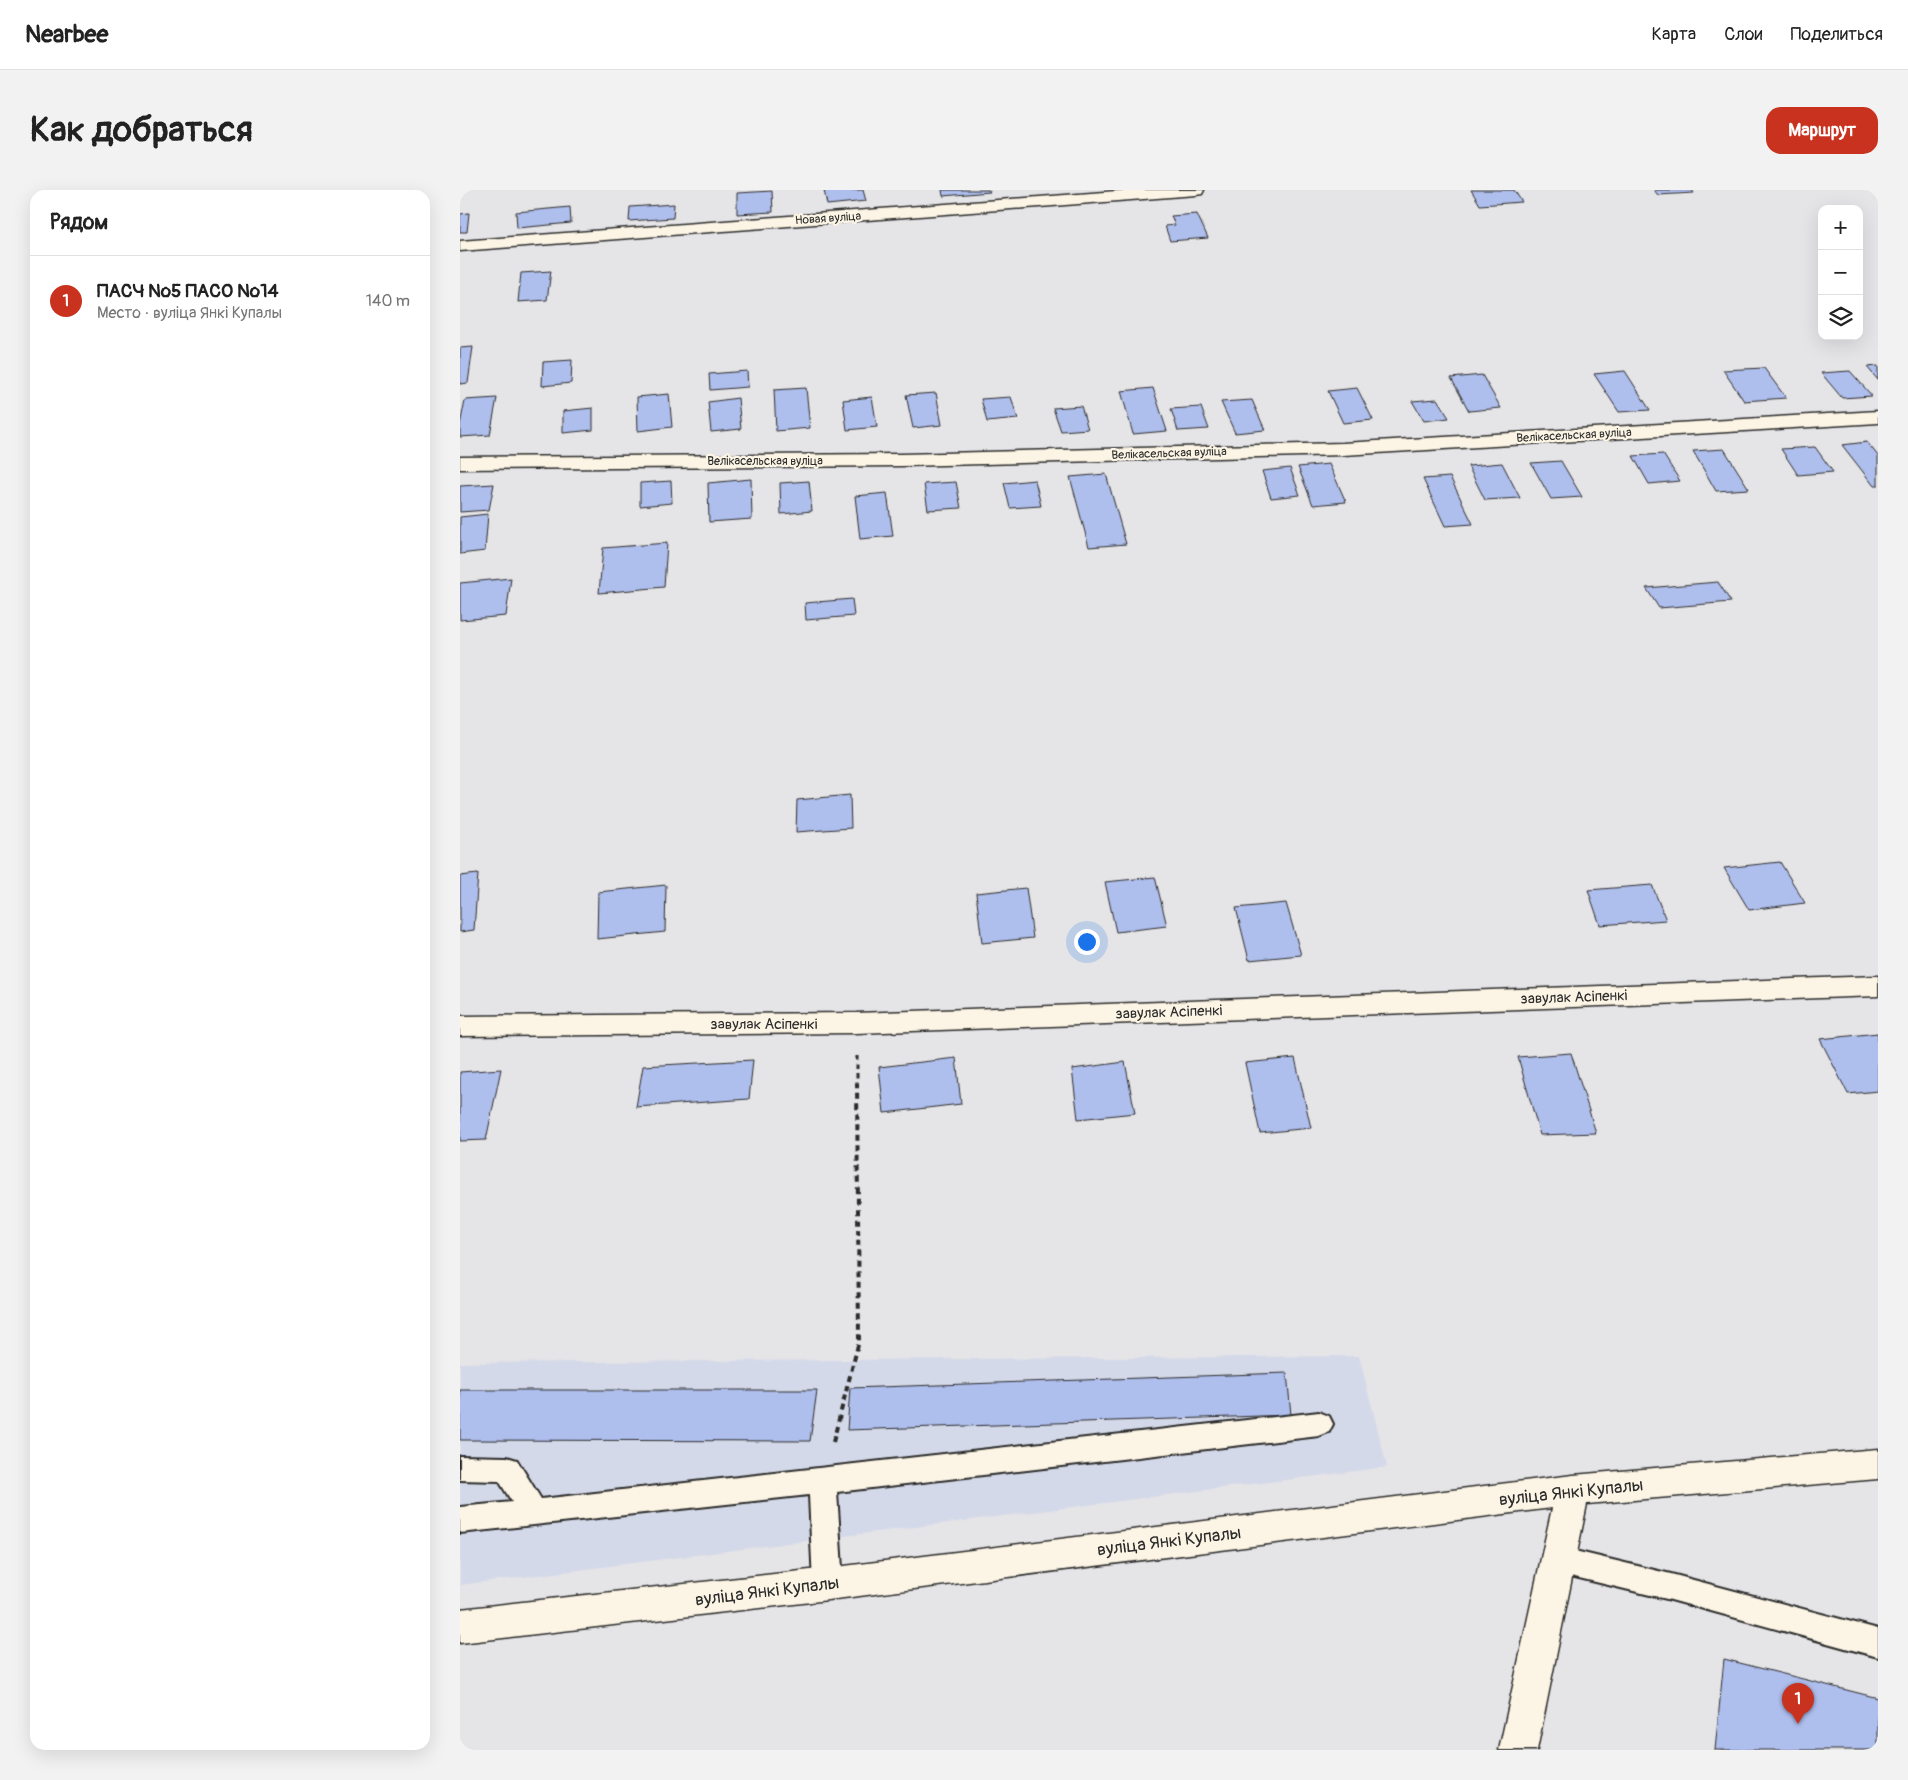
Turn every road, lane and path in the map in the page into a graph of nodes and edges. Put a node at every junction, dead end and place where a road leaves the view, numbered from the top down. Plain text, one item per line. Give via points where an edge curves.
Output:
1 (1196, 190) edge
2 (460, 246) edge
3 (1878, 416) edge
4 (460, 463) edge
5 (1878, 986) edge
6 (856, 1023) junction
7 (460, 1026) edge
8 (1319, 1424) dead end
9 (1878, 1464) edge
10 (460, 1468) edge
11 (822, 1481) junction
12 (1573, 1490) junction
13 (534, 1512) junction
14 (460, 1520) edge
15 (1558, 1560) junction
16 (828, 1584) junction
17 (460, 1626) edge
18 (1878, 1643) edge
19 (1518, 1750) edge

1 - 2 street, Новая вуліца
3 - 4 street, Велікасельская вуліца via 1343,449 902,460
5 - 6 street, завулак Асіпенкі
6 - 7 street, завулак Асіпенкі
6 - 11 path via 859,1341
8 - 11 lane
9 - 12 street, вуліца Янкі Купалы
10 - 13 lane via 506,1469
11 - 13 lane
11 - 16 lane
12 - 15 street
12 - 16 street, вуліца Янкі Купалы
13 - 14 lane
15 - 18 lane
15 - 19 street
16 - 17 street, вуліца Янкі Купалы

